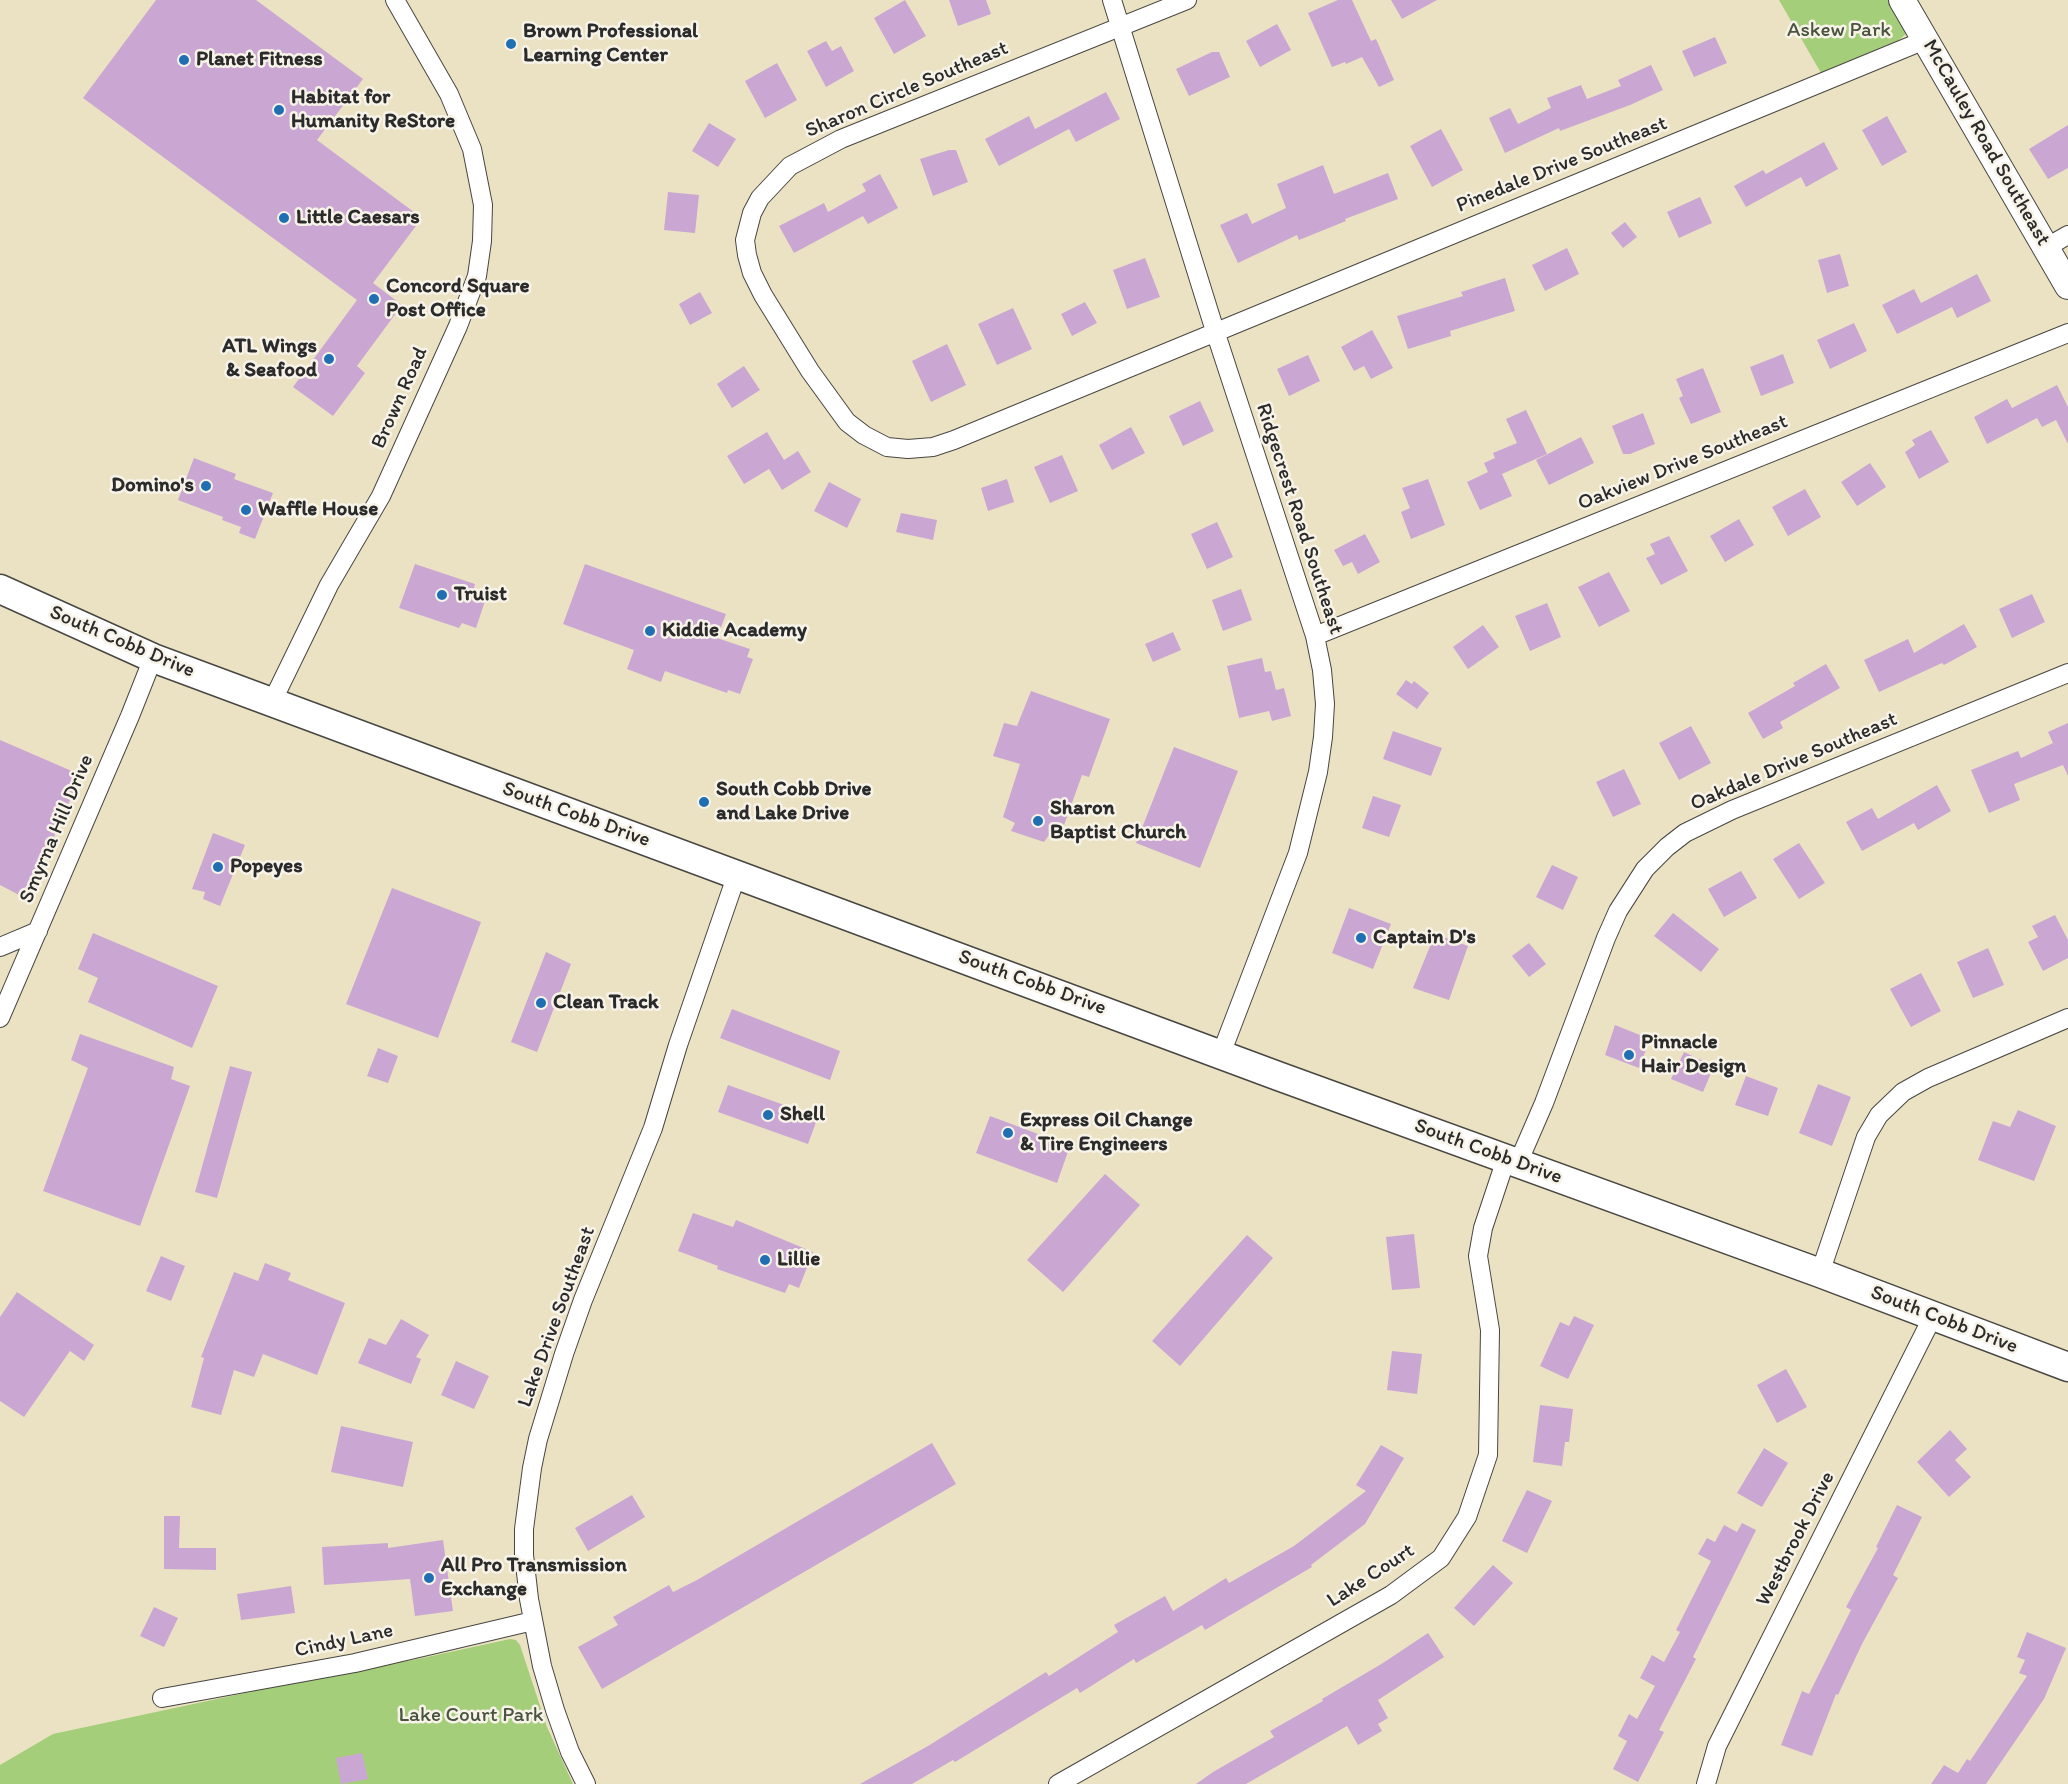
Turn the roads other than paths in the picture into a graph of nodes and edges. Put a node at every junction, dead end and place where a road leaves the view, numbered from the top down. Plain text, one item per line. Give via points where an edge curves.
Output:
1 (395, 0) edge
2 (1112, 0) edge
3 (1187, 0) edge
4 (1902, 0) edge
5 (1122, 27) junction
6 (1925, 40) junction
7 (2057, 241) edge
8 (2068, 286) edge
9 (1215, 331) junction
10 (2068, 333) edge
11 (0, 589) edge
12 (1314, 636) junction
13 (153, 658) junction
14 (2068, 673) edge
15 (272, 702) junction
16 (737, 874) junction
17 (38, 931) junction
18 (0, 947) edge
19 (0, 1018) edge
20 (2068, 1018) edge
21 (1221, 1054) junction
22 (1512, 1161) junction
23 (1820, 1273) junction
24 (1933, 1316) junction
25 (2068, 1367) edge
26 (533, 1621) junction
27 (162, 1698) dead end
28 (586, 1784) edge
29 (1058, 1784) edge
30 (1706, 1784) edge

1 - 15 street, Brown Road via 449,94 472,149 483,205 477,276 381,496 329,585
2 - 5 street, Ridgecrest Road Southeast
3 - 5 street, Sharon Circle Southeast
4 - 6 street, McCauley Road Southeast
5 - 9 street, Ridgecrest Road Southeast
5 - 9 street, Sharon Circle Southeast via 841,140 790,166 760,198 752,213 745,240 752,273 810,371 847,422 887,447 933,447 954,440
6 - 7 street, McCauley Road Southeast
6 - 9 street, Pinedale Drive Southeast
7 - 8 street, McCauley Road Southeast
9 - 12 street, Ridgecrest Road Southeast
10 - 12 street, Oakview Drive Southeast
11 - 13 main road, South Cobb Drive
12 - 21 street, Ridgecrest Road Southeast via 1325,704 1318,772 1298,853
13 - 15 main road, South Cobb Drive
13 - 17 street, Smyrna Hill Drive
14 - 22 street, Oakdale Drive Southeast via 1732,810 1685,833 1667,847 1645,869 1618,910 1544,1103
15 - 16 main road, South Cobb Drive
16 - 21 main road, South Cobb Drive
16 - 26 street, Lake Drive Southeast via 653,1128 583,1300 538,1439 524,1529
17 - 18 street
17 - 19 street, Smyrna Hill Drive
20 - 23 street via 1928,1078 1903,1092 1879,1115 1866,1137
21 - 22 main road, South Cobb Drive
22 - 23 main road, South Cobb Drive
22 - 29 street, Lake Court via 1483,1228 1478,1256 1490,1330 1488,1455 1467,1517 1441,1558 1391,1595
23 - 24 main road, South Cobb Drive
24 - 25 main road, South Cobb Drive
24 - 30 street, Westbrook Drive via 1717,1746
26 - 27 street, Cindy Lane via 355,1663
26 - 28 street, Lake Drive Southeast via 561,1731

